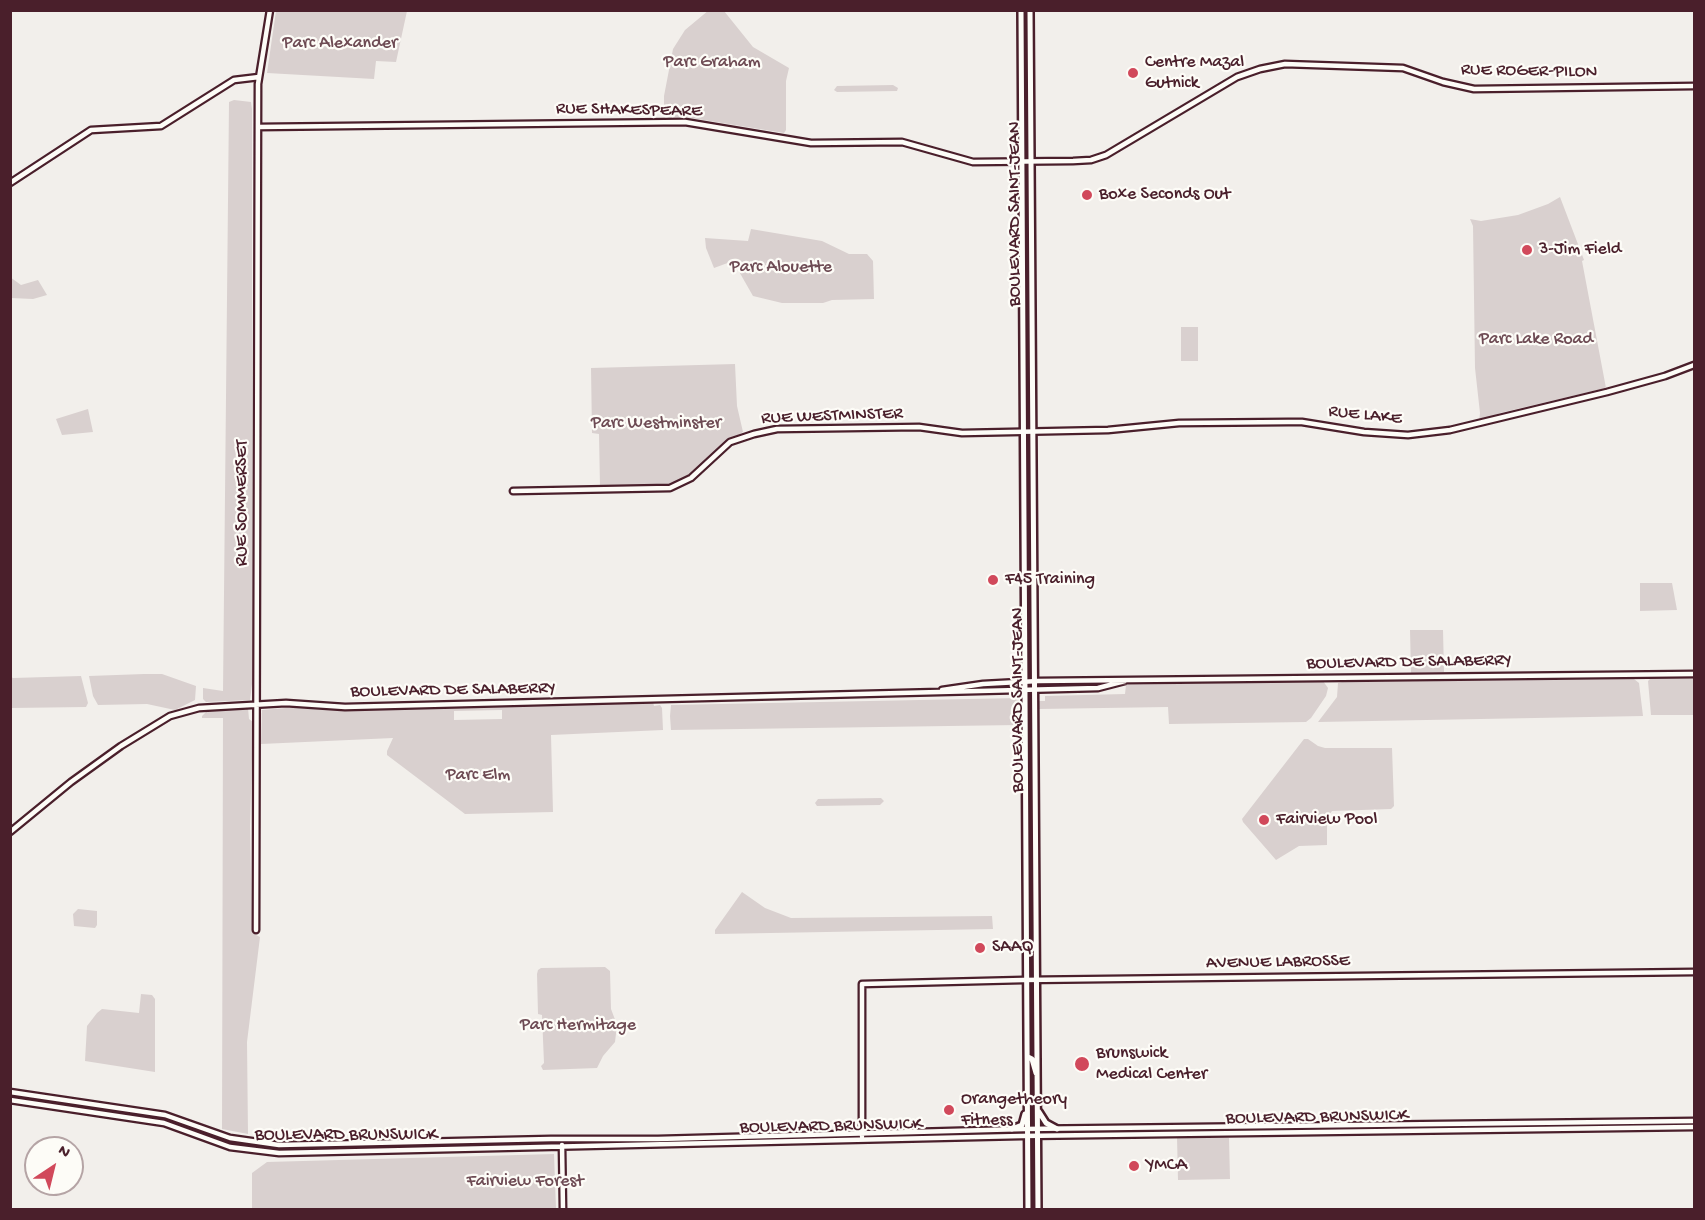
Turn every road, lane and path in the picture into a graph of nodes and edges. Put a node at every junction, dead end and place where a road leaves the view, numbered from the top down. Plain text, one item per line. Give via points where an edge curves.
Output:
1 (270, 10) edge
2 (1021, 10) edge
3 (1030, 10) edge
4 (259, 77) junction
5 (1695, 86) edge
6 (258, 127) junction
7 (1022, 161) junction
8 (1031, 161) junction
9 (10, 183) edge
10 (1695, 365) edge
11 (1033, 431) junction
12 (1024, 432) junction
13 (513, 491) dead end
14 (1025, 532) junction
15 (1034, 548) junction
16 (1695, 674) edge
17 (1125, 681) junction
18 (1026, 682) junction
19 (1034, 682) junction
20 (1034, 689) junction
21 (1026, 690) junction
22 (937, 692) junction
23 (257, 704) junction
24 (10, 832) edge
25 (256, 930) dead end
26 (1695, 972) edge
27 (1028, 980) junction
28 (1037, 980) junction
29 (1028, 1057) junction
30 (1038, 1078) junction
31 (10, 1092) edge
32 (1028, 1097) junction
33 (10, 1100) edge
34 (1039, 1110) junction
35 (1695, 1121) edge
36 (1695, 1127) edge
37 (1039, 1129) junction
38 (1057, 1129) junction
39 (1012, 1130) junction
40 (1233, 1130) junction
41 (1028, 1133) junction
42 (862, 1136) junction
43 (1039, 1136) junction
44 (561, 1139) junction
45 (562, 1147) junction
46 (563, 1209) edge
47 (1028, 1209) edge
48 (1038, 1209) edge

1 - 4 street, RUE SOMMERSET
2 - 7 main road, BOULEVARD SAINT-JEAN
3 - 8 main road, BOULEVARD SAINT-JEAN
4 - 6 street, RUE SOMMERSET
4 - 9 street via 234,80 161,126 91,130
5 - 8 street, RUE ROGER-PILON via 1474,89 1403,68 1285,64 1237,77 1103,157
6 - 7 street, RUE SHAKESPEARE via 685,122 811,142 902,142 973,162
6 - 23 street, RUE SOMMERSET
7 - 8 street, RUE SHAKESPEARE
7 - 12 main road, BOULEVARD SAINT-JEAN
8 - 11 main road, BOULEVARD SAINT-JEAN
10 - 11 street, RUE LAKE via 1607,392 1450,430 1408,435 1295,422 1177,423
11 - 12 street, RUE LAKE
11 - 15 main road, BOULEVARD SAINT-JEAN
12 - 13 street, RUE WESTMINSTER via 962,433 919,427 773,430 730,442 691,478 670,488
12 - 14 main road, BOULEVARD SAINT-JEAN
14 - 15 main road
14 - 18 main road, BOULEVARD SAINT-JEAN
15 - 19 main road, BOULEVARD SAINT-JEAN
16 - 17 street, BOULEVARD DE SALABERRY
17 - 19 street, BOULEVARD DE SALABERRY
17 - 20 street, BOULEVARD DE SALABERRY via 1098,688
18 - 19 street, BOULEVARD DE SALABERRY
18 - 21 main road, BOULEVARD SAINT-JEAN
18 - 22 street, BOULEVARD DE SALABERRY
19 - 20 main road, BOULEVARD SAINT-JEAN
20 - 21 street, BOULEVARD DE SALABERRY
20 - 28 main road, BOULEVARD SAINT-JEAN
21 - 22 street, BOULEVARD DE SALABERRY
21 - 27 main road, BOULEVARD SAINT-JEAN
22 - 23 street, BOULEVARD DE SALABERRY via 353,707
23 - 24 street, BOULEVARD DE SALABERRY via 200,708 165,719 82,773
23 - 25 street, RUE SOMMERSET
26 - 28 street, AVENUE LABROSSE
27 - 28 street, AVENUE LABROSSE
27 - 29 main road, BOULEVARD SAINT-JEAN
27 - 42 street, AVENUE LABROSSE via 862,984
28 - 30 main road, BOULEVARD SAINT-JEAN
29 - 30 main road
29 - 32 main road, BOULEVARD SAINT-JEAN
30 - 34 main road, BOULEVARD SAINT-JEAN
31 - 44 street, BOULEVARD BRUNSWICK via 165,1114 230,1138 273,1145
32 - 39 main road via 1024,1121
32 - 41 main road, BOULEVARD SAINT-JEAN
33 - 45 street, BOULEVARD BRUNSWICK via 164,1123 226,1145 268,1153
34 - 37 main road, BOULEVARD SAINT-JEAN
34 - 38 main road via 1044,1122
35 - 40 street, BOULEVARD BRUNSWICK
36 - 40 street, BOULEVARD BRUNSWICK
37 - 38 street, BOULEVARD BRUNSWICK
37 - 41 street, BOULEVARD BRUNSWICK
37 - 43 main road, BOULEVARD SAINT-JEAN
38 - 40 street, BOULEVARD BRUNSWICK
39 - 41 street, BOULEVARD BRUNSWICK
39 - 42 street, BOULEVARD BRUNSWICK
40 - 43 street, BOULEVARD BRUNSWICK
41 - 42 street, BOULEVARD BRUNSWICK
41 - 43 street, BOULEVARD BRUNSWICK
41 - 47 main road, BOULEVARD SAINT-JEAN
42 - 44 street, BOULEVARD BRUNSWICK
42 - 45 street, BOULEVARD BRUNSWICK
43 - 48 main road, BOULEVARD SAINT-JEAN
44 - 45 street
45 - 46 street

